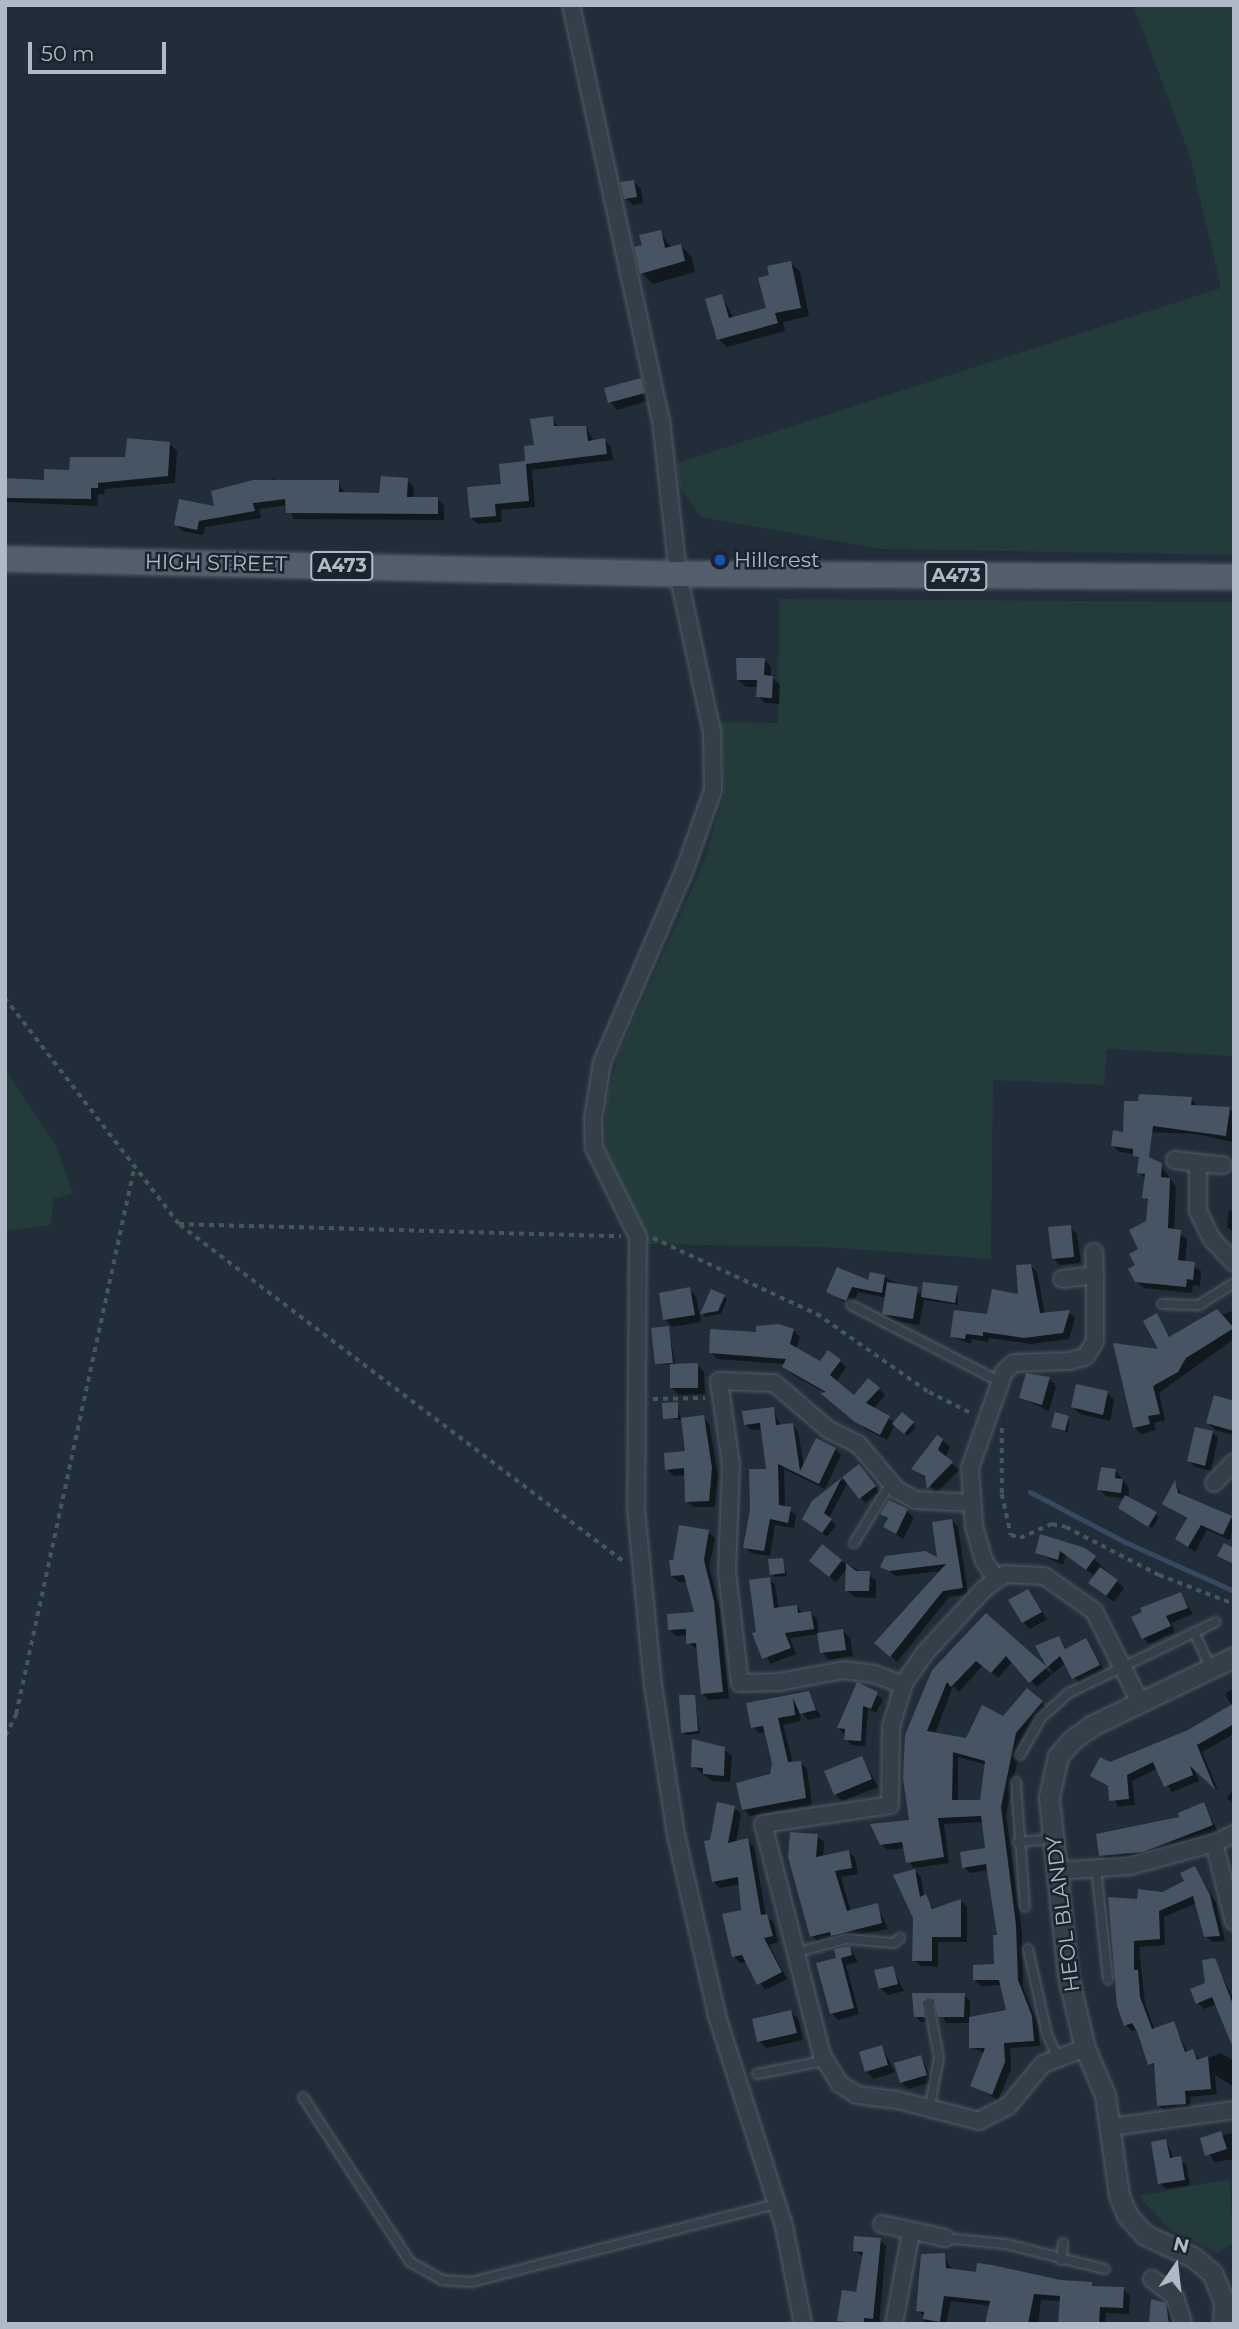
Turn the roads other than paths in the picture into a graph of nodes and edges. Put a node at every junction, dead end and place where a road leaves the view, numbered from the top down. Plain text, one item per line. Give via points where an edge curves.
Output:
1 (571, 5) edge
2 (5, 559) edge
3 (678, 574) junction
4 (1234, 577) edge
5 (1175, 1160) dead end
6 (1198, 1163) junction
7 (1223, 1165) dead end
8 (1094, 1252) dead end
9 (1234, 1264) edge
10 (1095, 1275) junction
11 (1062, 1279) dead end
12 (1234, 1283) edge
13 (1162, 1304) dead end
14 (851, 1305) dead end
15 (1002, 1382) junction
16 (1234, 1462) edge
17 (891, 1483) junction
18 (1214, 1483) dead end
19 (972, 1503) junction
20 (854, 1543) dead end
21 (996, 1578) junction
22 (1216, 1622) dead end
23 (1194, 1632) junction
24 (1234, 1657) edge
25 (1123, 1666) junction
26 (1213, 1667) junction
27 (903, 1685) junction
28 (1140, 1702) junction
29 (1020, 1755) dead end
30 (1016, 1782) dead end
31 (1234, 1835) edge
32 (1054, 1839) junction
33 (1018, 1842) junction
34 (1214, 1843) junction
35 (1096, 1868) junction
36 (1057, 1871) junction
37 (1025, 1907) dead end
38 (1234, 1922) edge
39 (900, 1938) dead end
40 (1028, 1949) dead end
41 (795, 1953) junction
42 (1108, 1979) dead end
43 (929, 2004) dead end
44 (1086, 2048) junction
45 (1057, 2056) junction
46 (824, 2061) junction
47 (757, 2074) dead end
48 (303, 2097) dead end
49 (929, 2109) junction
50 (1234, 2110) edge
51 (1112, 2127) junction
52 (776, 2204) junction
53 (882, 2224) dead end
54 (911, 2231) junction
55 (945, 2238) joint
56 (1063, 2243) dead end
57 (1060, 2260) junction
58 (1105, 2269) dead end
59 (1152, 2279) dead end
60 (803, 2324) edge
61 (894, 2324) edge
62 (1183, 2324) edge
63 (1223, 2324) edge

1 - 3 street via 660,420
2 - 3 main road, HIGH STREET / A473
3 - 4 main road, A473
3 - 52 street via 712,733 713,790 685,869 602,1063 593,1119 594,1149 638,1237 636,1509 676,1835 717,2016
5 - 6 street
6 - 7 street
6 - 9 street via 1198,1211 1211,1238
8 - 10 street
10 - 11 street
10 - 15 street via 1096,1341 1086,1356 1014,1363
12 - 13 lane via 1199,1305
14 - 15 lane
15 - 19 street via 970,1468
16 - 18 street
17 - 19 street via 916,1500
17 - 20 lane
17 - 27 street via 858,1444 829,1430 774,1383 719,1381 731,1465 727,1572 740,1683 780,1682 844,1670 876,1674
19 - 21 street via 984,1561
21 - 25 street via 1028,1572 1058,1582 1094,1611
21 - 27 street via 924,1654
22 - 23 lane
23 - 25 lane
23 - 26 lane
24 - 26 street, HEOL BLANDY
25 - 28 street
25 - 29 lane via 1088,1681 1053,1706 1032,1729
26 - 28 street, HEOL BLANDY
27 - 41 street via 891,1727 890,1805 763,1824
28 - 32 street, HEOL BLANDY via 1093,1725 1058,1756 1049,1797
30 - 33 lane
31 - 34 street
32 - 33 lane
32 - 36 street, HEOL BLANDY
33 - 37 lane
34 - 35 street via 1130,1866
34 - 38 street
35 - 36 street
35 - 42 lane
36 - 44 street, HEOL BLANDY via 1068,1976
39 - 41 lane via 894,1942 846,1939
40 - 45 lane via 1047,2034
41 - 46 street
43 - 49 lane via 939,2058
44 - 45 street
44 - 51 street, HEOL BLANDY
45 - 49 street via 1028,2076 1018,2094 996,2115 979,2121
46 - 47 lane
46 - 49 street via 840,2084 857,2095
48 - 52 lane via 410,2262 442,2280 472,2282
50 - 51 street
51 - 63 street, HEOL BLANDY via 1119,2195 1126,2215 1145,2235 1193,2257 1212,2273 1224,2302
52 - 60 street
53 - 54 street
54 - 55 street
54 - 61 street
55 - 57 lane via 1006,2244
56 - 57 lane
57 - 58 lane
59 - 62 street via 1175,2297

